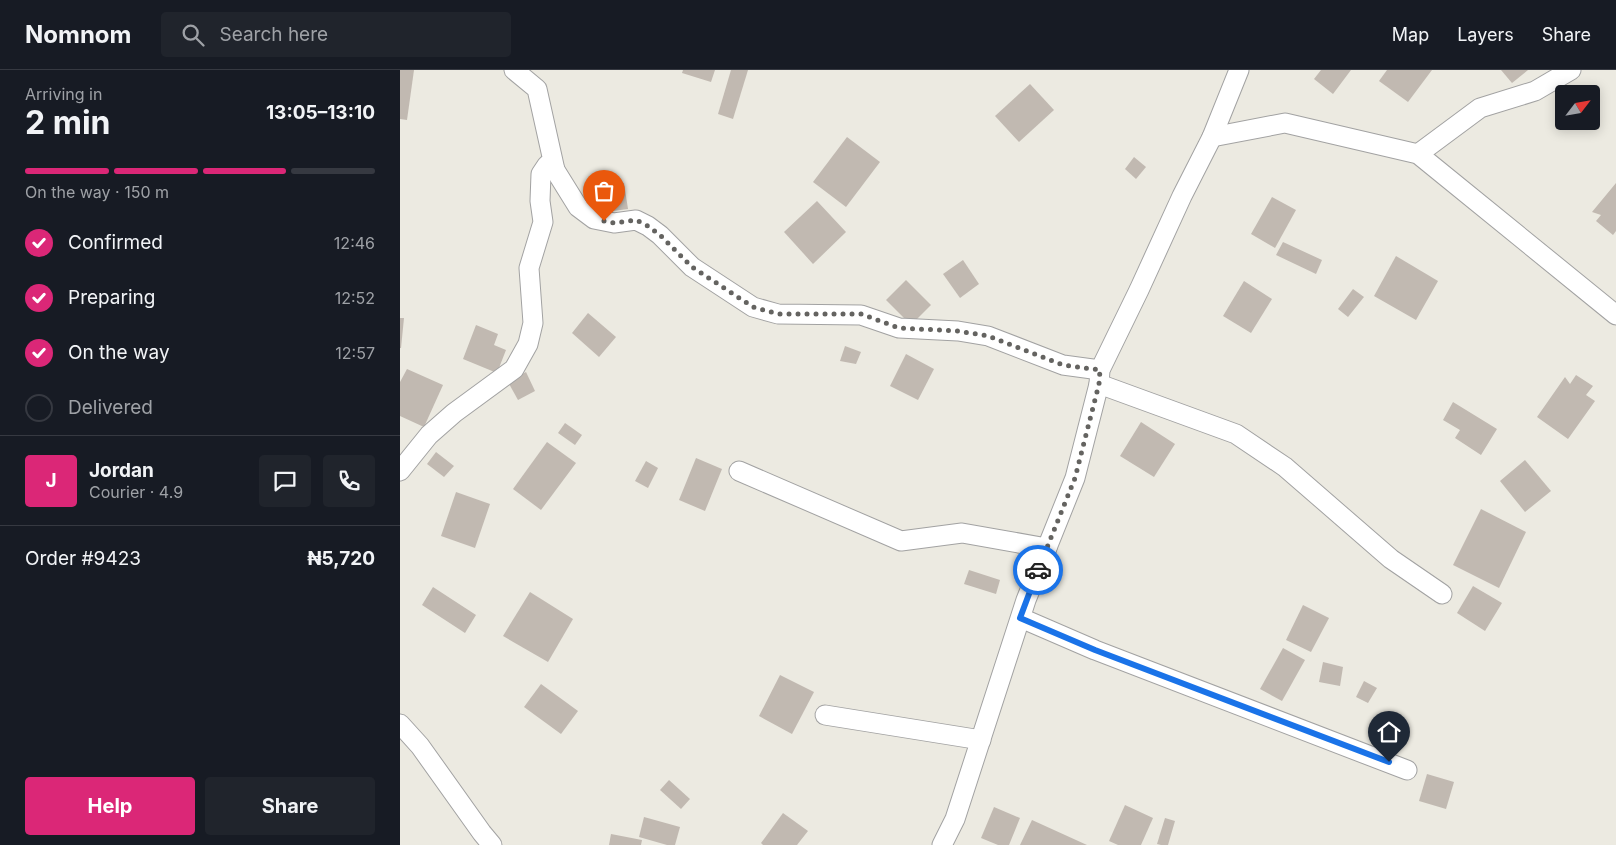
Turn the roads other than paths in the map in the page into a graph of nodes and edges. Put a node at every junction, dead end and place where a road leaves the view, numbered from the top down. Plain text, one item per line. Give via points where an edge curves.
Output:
1 (514, 70) edge
2 (1238, 70) edge
3 (1571, 70) edge
4 (1212, 137) junction
5 (1418, 154) junction
6 (555, 170) junction
7 (1616, 315) edge
8 (1099, 377) junction
9 (400, 471) edge
10 (739, 471) dead end
11 (1047, 548) junction
12 (1442, 594) dead end
13 (1020, 618) junction
14 (825, 715) dead end
15 (400, 724) edge
16 (981, 740) junction
17 (1407, 770) dead end
18 (492, 845) edge
19 (942, 845) edge

1 - 6 street via 537,89
2 - 4 street
3 - 5 street via 1535,91 1480,108
4 - 5 street via 1285,123
4 - 8 street
5 - 7 street
6 - 8 street via 578,207 594,219 614,223 636,220 648,226 692,267 753,307 778,314 861,314 899,328 988,336
6 - 9 street via 547,165 541,174 543,222 529,268 533,322 528,344 514,369 429,435
8 - 11 street via 1075,478
8 - 12 street via 1236,434 1285,468 1391,559
10 - 11 street via 901,541 962,533
11 - 13 street
13 - 16 street
13 - 17 street
14 - 16 street
15 - 18 street via 420,746
16 - 19 street via 955,819

